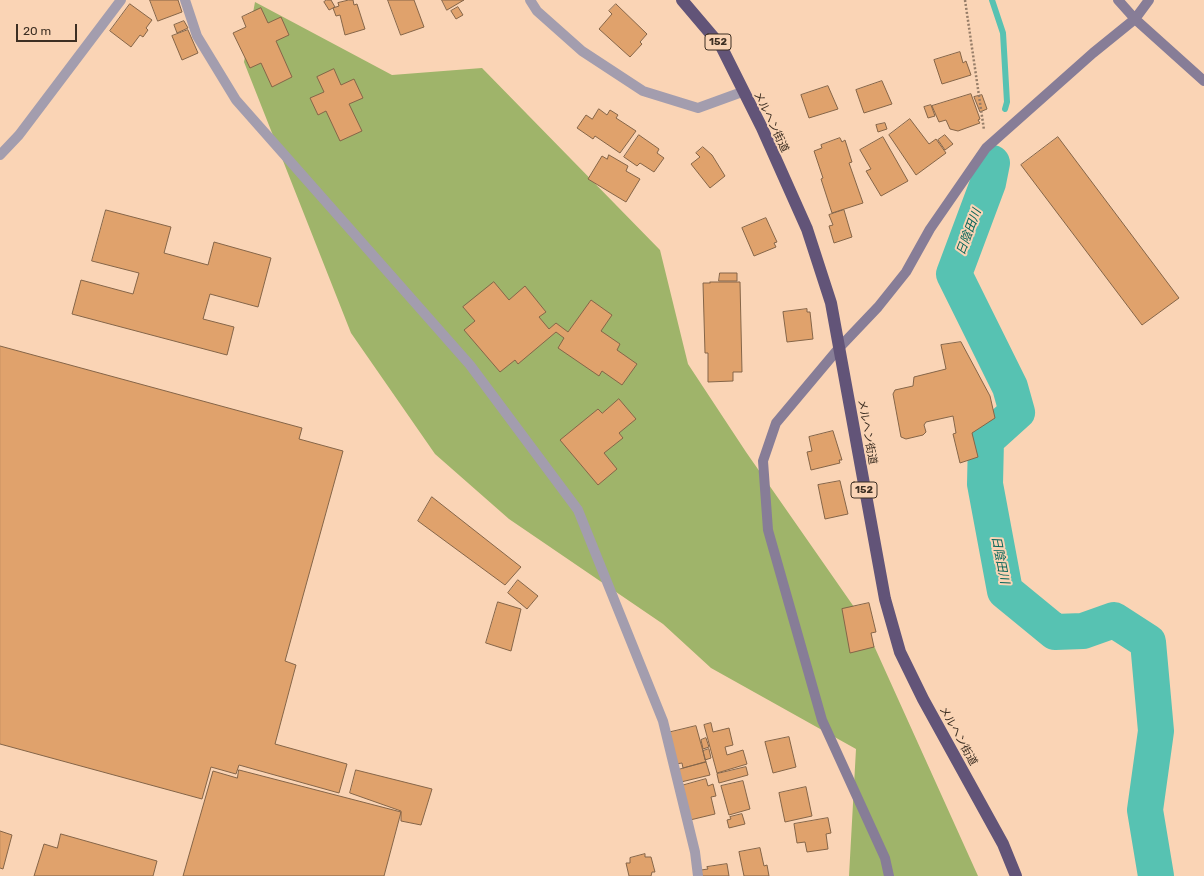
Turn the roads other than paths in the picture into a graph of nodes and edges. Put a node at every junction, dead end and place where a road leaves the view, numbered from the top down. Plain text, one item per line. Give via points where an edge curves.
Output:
1 (121, 0) edge
2 (185, 0) edge
3 (530, 0) edge
4 (682, 0) edge
5 (1118, 0) edge
6 (1149, 0) edge
7 (1135, 19) junction
8 (1204, 81) edge
9 (742, 92) junction
10 (0, 155) edge
11 (838, 348) junction
12 (698, 876) edge
13 (889, 876) edge
14 (1016, 876) edge

1 - 10 street via 20,135
2 - 12 street via 197,36 236,100 470,365 578,510 663,721 695,852
3 - 9 street via 537,11 582,51 643,91 698,108
4 - 9 highway, メルヘン街道 / 152 via 721,46
5 - 7 street
6 - 7 street
7 - 8 street
7 - 11 street via 986,148 930,229 906,272 878,307
9 - 11 highway, メルヘン街道 / 152 via 762,128 807,229 831,303
11 - 13 street via 776,423 763,461 768,530 822,720 885,858
11 - 14 highway, メルヘン街道 / 152 via 884,599 900,652 922,698 1003,844

